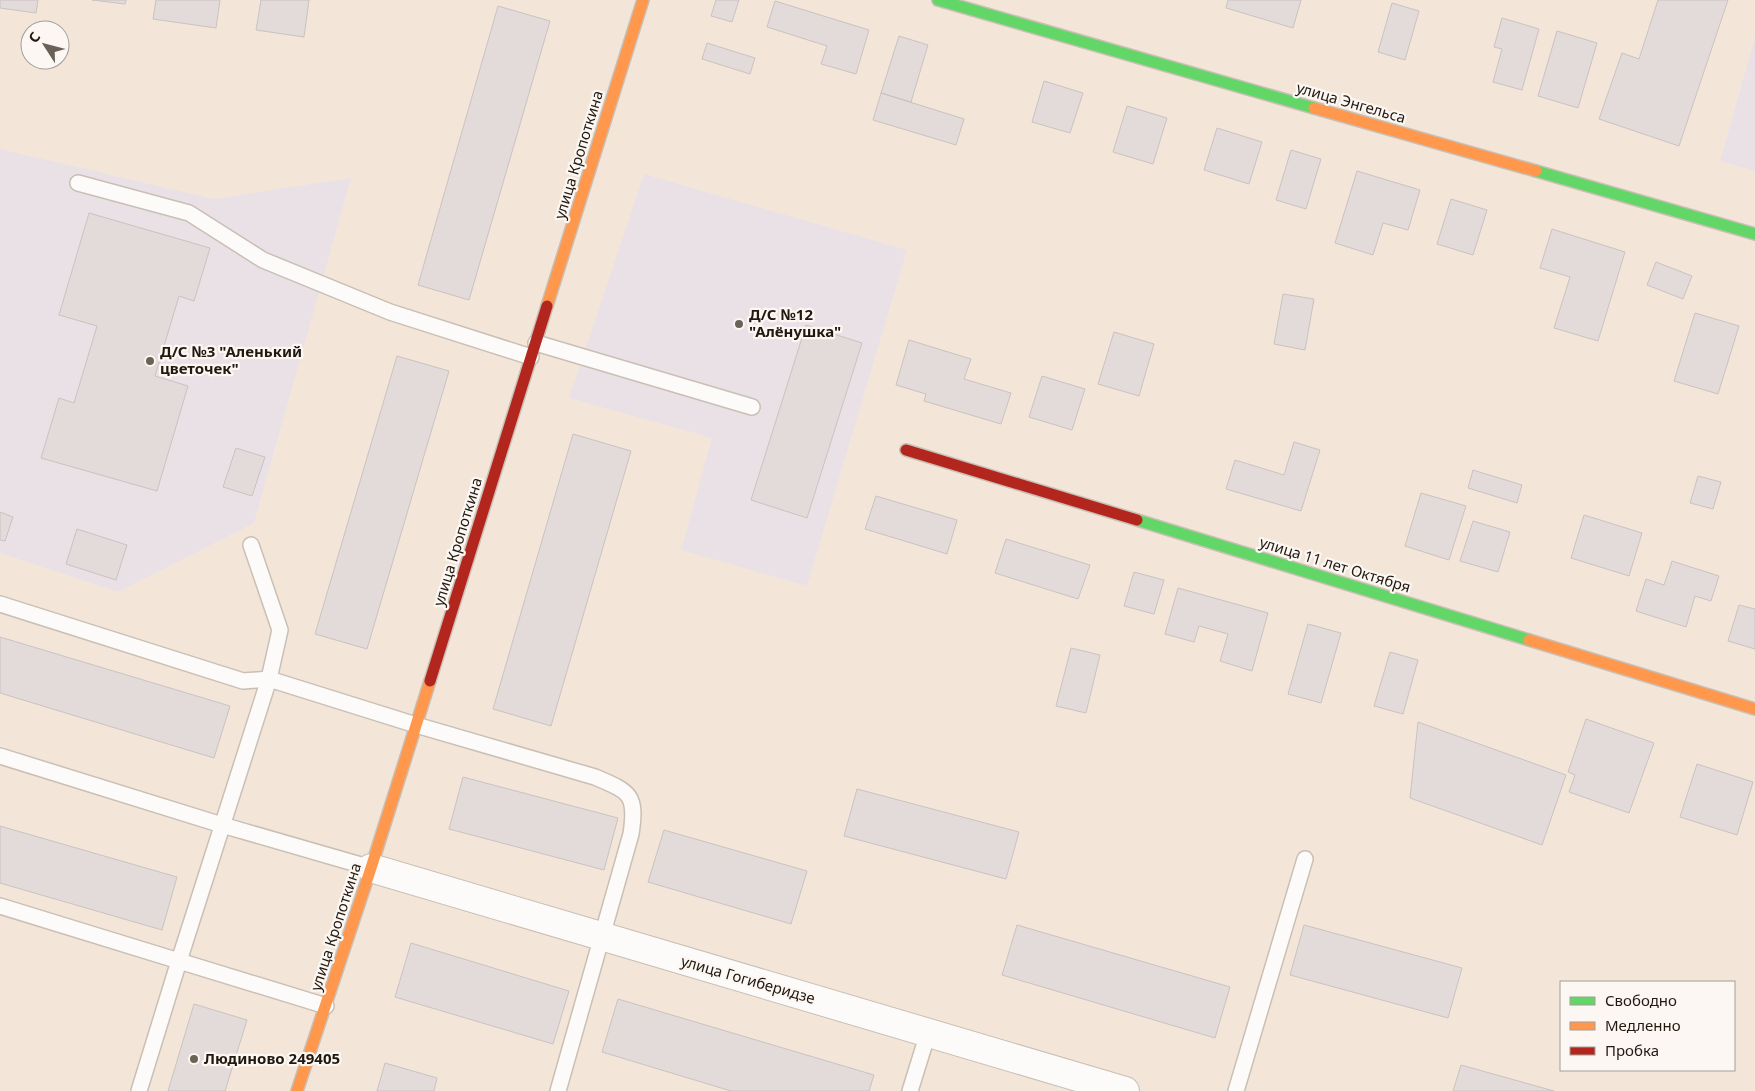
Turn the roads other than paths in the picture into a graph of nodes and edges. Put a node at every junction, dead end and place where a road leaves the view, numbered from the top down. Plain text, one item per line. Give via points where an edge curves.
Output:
1 (643, 0) edge
2 (938, 0) edge
3 (78, 183) dead end
4 (1755, 234) edge
5 (534, 350) junction
6 (752, 406) dead end
7 (906, 450) dead end
8 (251, 545) dead end
9 (0, 604) edge
10 (269, 680) junction
11 (1755, 709) edge
12 (416, 725) junction
13 (0, 756) edge
14 (222, 826) junction
15 (1305, 859) dead end
16 (371, 868) junction
17 (0, 906) edge
18 (603, 937) junction
19 (179, 960) junction
20 (326, 1006) junction
21 (928, 1033) junction
22 (139, 1091) edge
23 (297, 1091) edge
24 (558, 1091) edge
25 (910, 1091) edge
26 (1125, 1091) edge
27 (1236, 1091) edge

1 - 5 street, улица Кропоткина
2 - 4 street, улица Энгельса
3 - 5 lane via 189,213 263,260 390,312
5 - 6 lane
5 - 12 street, улица Кропоткина
7 - 11 street, улица 11 лет Октября
8 - 10 lane via 280,630
9 - 10 lane via 244,681
10 - 12 lane
10 - 14 lane
12 - 16 street, улица Кропоткина
12 - 18 lane via 595,777 626,793 633,803 634,818
13 - 14 lane
14 - 16 lane
14 - 19 lane
15 - 27 lane
16 - 18 street, улица Гогиберидзе
16 - 20 street, улица Кропоткина
17 - 19 lane
18 - 21 street, улица Гогиберидзе
18 - 24 lane
19 - 20 lane
19 - 22 lane
20 - 23 street, улица Кропоткина
21 - 25 lane
21 - 26 street, улица Гогиберидзе

